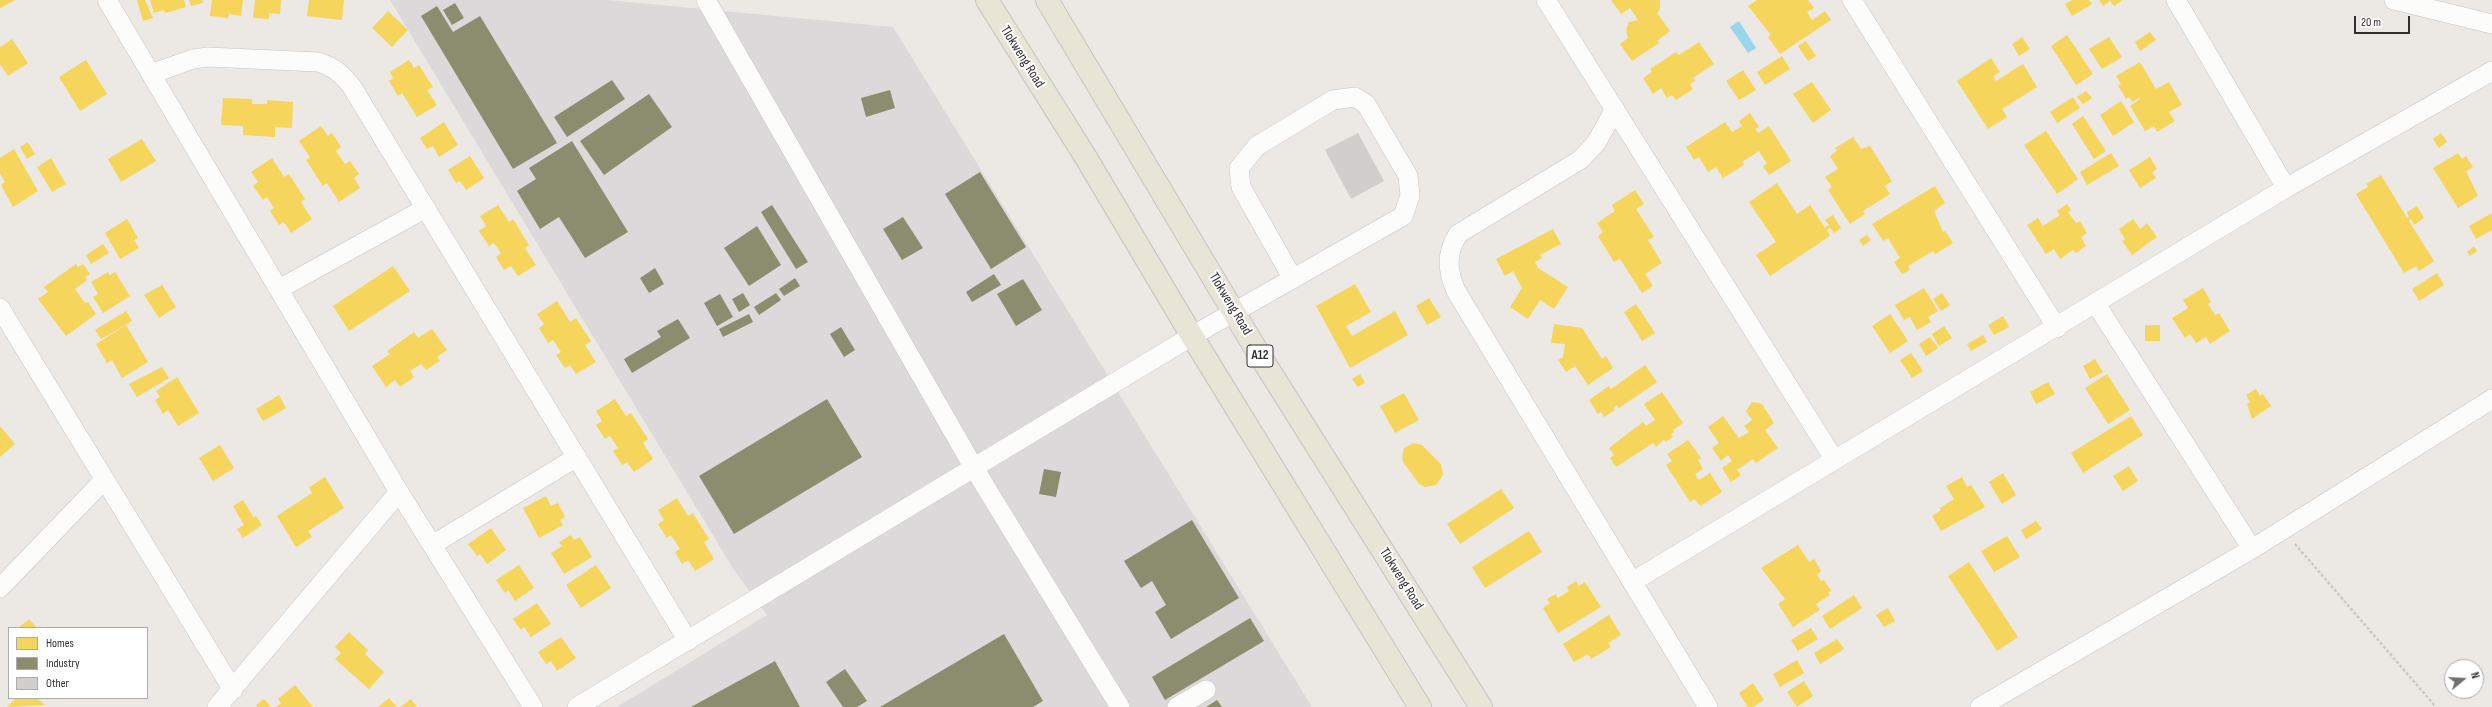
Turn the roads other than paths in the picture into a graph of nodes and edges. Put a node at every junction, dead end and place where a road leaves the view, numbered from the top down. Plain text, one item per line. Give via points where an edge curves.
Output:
1 (106, 0) edge
2 (706, 0) edge
3 (987, 0) edge
4 (1046, 0) edge
5 (1546, 0) edge
6 (1852, 0) edge
7 (2176, 0) edge
8 (2394, 0) edge
9 (2492, 24) edge
10 (2492, 72) edge
11 (151, 74) junction
12 (1615, 109) junction
13 (2286, 188) junction
14 (426, 208) junction
15 (1293, 279) junction
16 (279, 289) junction
17 (2096, 304) junction
18 (0, 308) edge
19 (1235, 312) junction
20 (2057, 328) junction
21 (1192, 336) junction
22 (2492, 399) edge
23 (577, 457) junction
24 (1834, 459) junction
25 (974, 468) junction
26 (104, 480) junction
27 (399, 492) junction
28 (432, 545) junction
29 (2252, 549) junction
30 (1632, 582) junction
31 (0, 588) edge
32 (688, 641) junction
33 (1444, 647) junction
34 (233, 690) junction
35 (1206, 690) dead end
36 (218, 707) edge
37 (533, 707) edge
38 (577, 707) edge
39 (1120, 707) edge
40 (1177, 707) edge
41 (1420, 707) edge
42 (1481, 707) edge
43 (1490, 707) edge
44 (1708, 707) edge
45 (1980, 707) edge

1 - 11 street
2 - 25 street
3 - 21 main road, Tlokweng Road via 1089,162
4 - 19 main road, Tlokweng Road / A12
5 - 12 street
6 - 20 street
7 - 13 street
8 - 9 street
10 - 13 street
11 - 14 street via 193,59 208,57 307,61 329,65 342,73 352,86
11 - 16 street
12 - 24 street
12 - 30 street via 1587,154 1458,234 1451,246 1448,261 1450,277 1456,291
13 - 17 street
14 - 16 street
14 - 23 street
15 - 15 street via 1241,187 1240,168 1257,146 1333,100 1355,97 1366,104 1408,176 1410,196 1403,216
15 - 19 street
16 - 27 street
17 - 20 street
17 - 29 street
18 - 26 street
19 - 21 street
19 - 33 main road, Tlokweng Road / A12
20 - 24 street
21 - 25 street
21 - 41 main road, Tlokweng Road
22 - 29 street
23 - 28 street
23 - 32 street
24 - 30 street
25 - 32 street
25 - 39 street
26 - 31 street
26 - 34 street
27 - 28 street
27 - 34 street
28 - 37 street
29 - 45 street
30 - 44 street
32 - 38 street
33 - 42 main road, Tlokweng Road / A12
33 - 43 street via 1463,666
34 - 36 street
35 - 40 street

